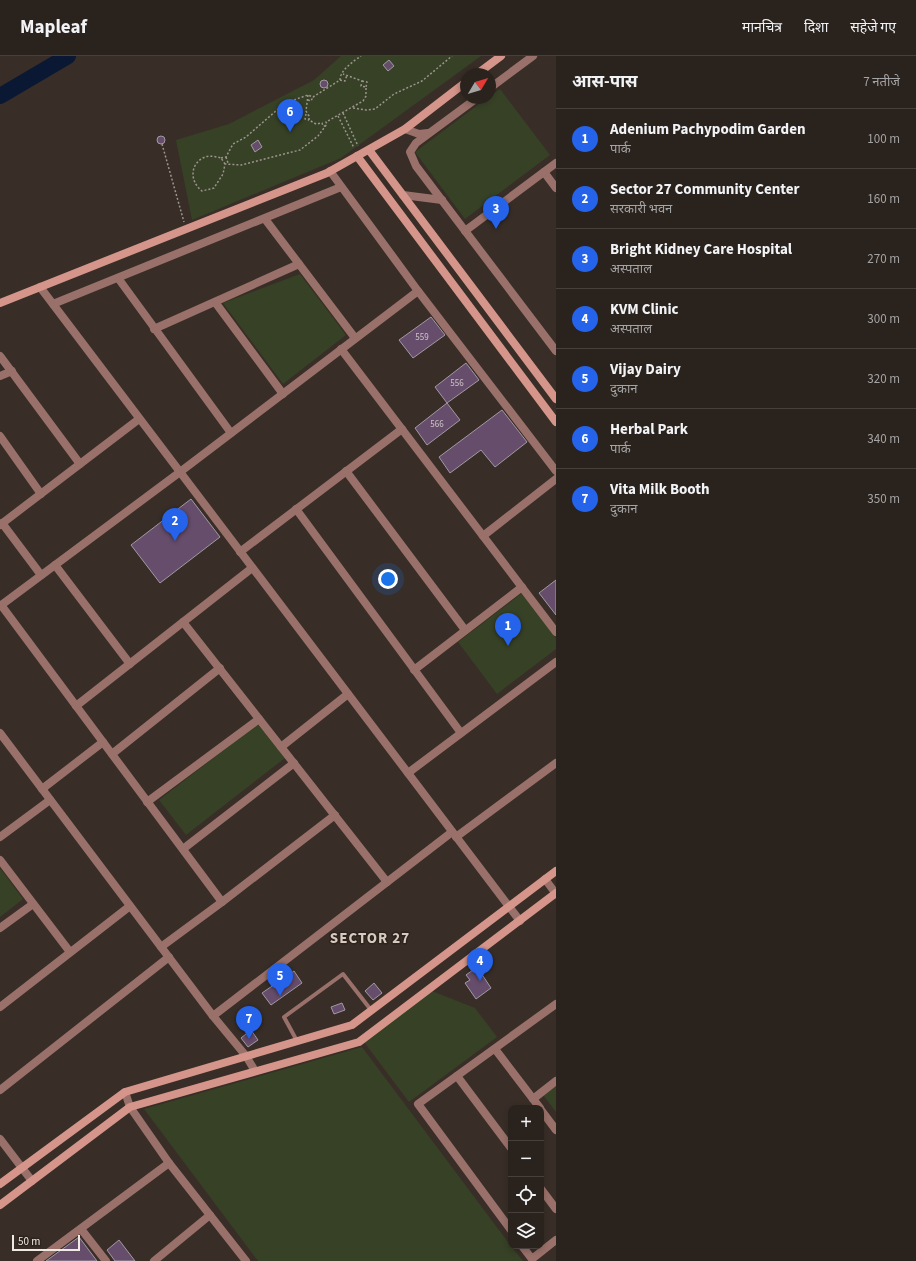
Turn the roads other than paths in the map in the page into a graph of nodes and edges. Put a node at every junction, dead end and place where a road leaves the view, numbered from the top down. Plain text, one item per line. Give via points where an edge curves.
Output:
1 (501, 56) edge
2 (533, 56) edge
3 (485, 68) edge
4 (496, 84) edge
5 (460, 87) edge
6 (469, 104) edge
7 (405, 128) junction
8 (431, 133) junction
9 (363, 153) junction
10 (556, 163) edge
11 (330, 172) junction
12 (544, 172) junction
13 (342, 187) junction
14 (556, 188) edge
15 (403, 195) junction
16 (442, 200) junction
17 (265, 219) junction
18 (465, 231) junction
19 (299, 264) junction
20 (118, 278) junction
21 (40, 287) junction
22 (418, 291) junction
23 (215, 302) junction
24 (0, 303) edge
25 (53, 304) junction
26 (154, 329) junction
27 (355, 338) junction
28 (341, 349) junction
29 (556, 351) edge
30 (0, 356) edge
31 (12, 371) junction
32 (0, 376) edge
33 (283, 394) junction
34 (556, 399) edge
35 (140, 419) junction
36 (556, 422) edge
37 (402, 429) junction
38 (231, 433) junction
39 (0, 436) edge
40 (80, 464) junction
41 (346, 471) junction
42 (556, 471) edge
43 (180, 472) junction
44 (556, 479) edge
45 (41, 494) junction
46 (296, 509) junction
47 (1, 524) edge
48 (483, 536) junction
49 (240, 552) junction
50 (55, 565) junction
51 (252, 568) junction
52 (41, 575) junction
53 (522, 587) junction
54 (1, 605) edge
55 (184, 622) junction
56 (465, 630) junction
57 (556, 632) edge
58 (556, 662) edge
59 (130, 664) junction
60 (220, 668) junction
61 (414, 670) junction
62 (348, 694) junction
63 (76, 706) junction
64 (260, 719) junction
65 (0, 733) edge
66 (461, 733) junction
67 (103, 742) junction
68 (281, 747) junction
69 (112, 754) junction
70 (294, 763) junction
71 (556, 764) edge
72 (408, 773) junction
73 (42, 789) junction
74 (50, 800) junction
75 (147, 802) junction
76 (334, 815) junction
77 (454, 834) junction
78 (0, 837) edge
79 (183, 848) junction
80 (0, 860) edge
81 (556, 871) edge
82 (545, 880) junction
83 (387, 882) junction
84 (556, 893) edge
85 (222, 902) junction
86 (33, 904) junction
87 (130, 906) junction
88 (509, 907) junction
89 (520, 921) junction
90 (0, 928) edge
91 (161, 947) junction
92 (70, 952) junction
93 (168, 957) junction
94 (556, 1004) edge
95 (0, 1007) edge
96 (372, 1010) junction
97 (213, 1016) junction
98 (297, 1041) junction
99 (495, 1049) junction
100 (246, 1056) junction
101 (256, 1071) junction
102 (457, 1076) junction
103 (556, 1081) edge
104 (0, 1090) edge
105 (125, 1092) junction
106 (533, 1099) junction
107 (537, 1105) edge
108 (130, 1107) junction
109 (544, 1114) edge
110 (556, 1130) edge
111 (0, 1139) edge
112 (508, 1144) edge
113 (169, 1163) junction
114 (22, 1167) junction
115 (32, 1181) junction
116 (0, 1184) edge
117 (544, 1193) edge
118 (0, 1205) edge
119 (556, 1209) edge
120 (210, 1215) junction
121 (508, 1226) edge
122 (82, 1229) junction
123 (556, 1240) edge
124 (524, 1249) edge
125 (37, 1261) edge
126 (106, 1261) edge
127 (154, 1261) edge
128 (246, 1261) edge

1 - 3 street
2 - 4 street
5 - 7 street
6 - 8 street
7 - 8 street via 419,134
7 - 9 street
8 - 16 street via 416,142 410,152 416,166
9 - 11 street
9 - 15 street
9 - 36 street
10 - 12 street
11 - 13 street
11 - 21 street
12 - 14 street
12 - 18 street
13 - 17 street
13 - 22 street
15 - 16 street
15 - 34 street
16 - 18 street
17 - 19 street
17 - 20 street
18 - 29 street
19 - 23 street
19 - 27 street
20 - 25 street
20 - 26 street
21 - 24 street
21 - 25 street
22 - 27 street
22 - 42 street
23 - 26 street
23 - 33 street
25 - 35 street
26 - 38 street
27 - 28 street
28 - 33 street
28 - 37 street
30 - 31 street
31 - 32 street
31 - 40 street
33 - 38 street
35 - 40 street
35 - 43 street
37 - 41 street
37 - 48 street
38 - 43 street
39 - 45 street
40 - 45 street
41 - 46 street
41 - 56 street
43 - 49 street
43 - 50 street
44 - 48 street
45 - 47 street
46 - 49 street
46 - 61 street
47 - 52 street
48 - 53 street
49 - 51 street
50 - 52 street
50 - 59 street
51 - 55 street
51 - 62 street
52 - 54 street
53 - 56 street
53 - 57 street
54 - 63 street
55 - 59 street
55 - 60 street
56 - 61 street
58 - 66 street
59 - 63 street
60 - 64 street
60 - 69 street
61 - 66 street
62 - 68 street
62 - 72 street
63 - 67 street
64 - 68 street
64 - 75 street
65 - 73 street
66 - 72 street
67 - 69 street
67 - 73 street
68 - 70 street
69 - 75 street
70 - 76 street
70 - 79 street
71 - 77 street
72 - 77 street
73 - 74 street
74 - 78 street
74 - 87 street
75 - 79 street
76 - 83 street
76 - 85 street
77 - 83 street
77 - 88 street
79 - 85 street
80 - 86 street
81 - 82 street
82 - 84 street
82 - 88 street
83 - 97 street
84 - 89 street
85 - 91 street
86 - 90 street
86 - 92 street
87 - 91 street
87 - 92 street
88 - 89 street
88 - 96 street
89 - 101 street via 359,1042
91 - 93 street
92 - 95 street
93 - 97 street
93 - 104 street
94 - 99 street
96 - 98 street via 352,1025
96 - 98 lane via 343,974 284,1017
97 - 100 street
98 - 100 street
99 - 102 street
99 - 106 street
100 - 101 street
100 - 105 street
101 - 108 street
102 - 112 street
102 - 121 street via 418,1104
103 - 106 street
105 - 108 street
105 - 114 street
106 - 107 street
108 - 113 street
108 - 115 street
109 - 110 street
111 - 114 street
113 - 120 street
113 - 122 street
114 - 115 street
114 - 116 street
115 - 118 street
117 - 119 street
120 - 127 street
120 - 128 street
122 - 125 street
122 - 126 street
123 - 124 street via 532,1259

